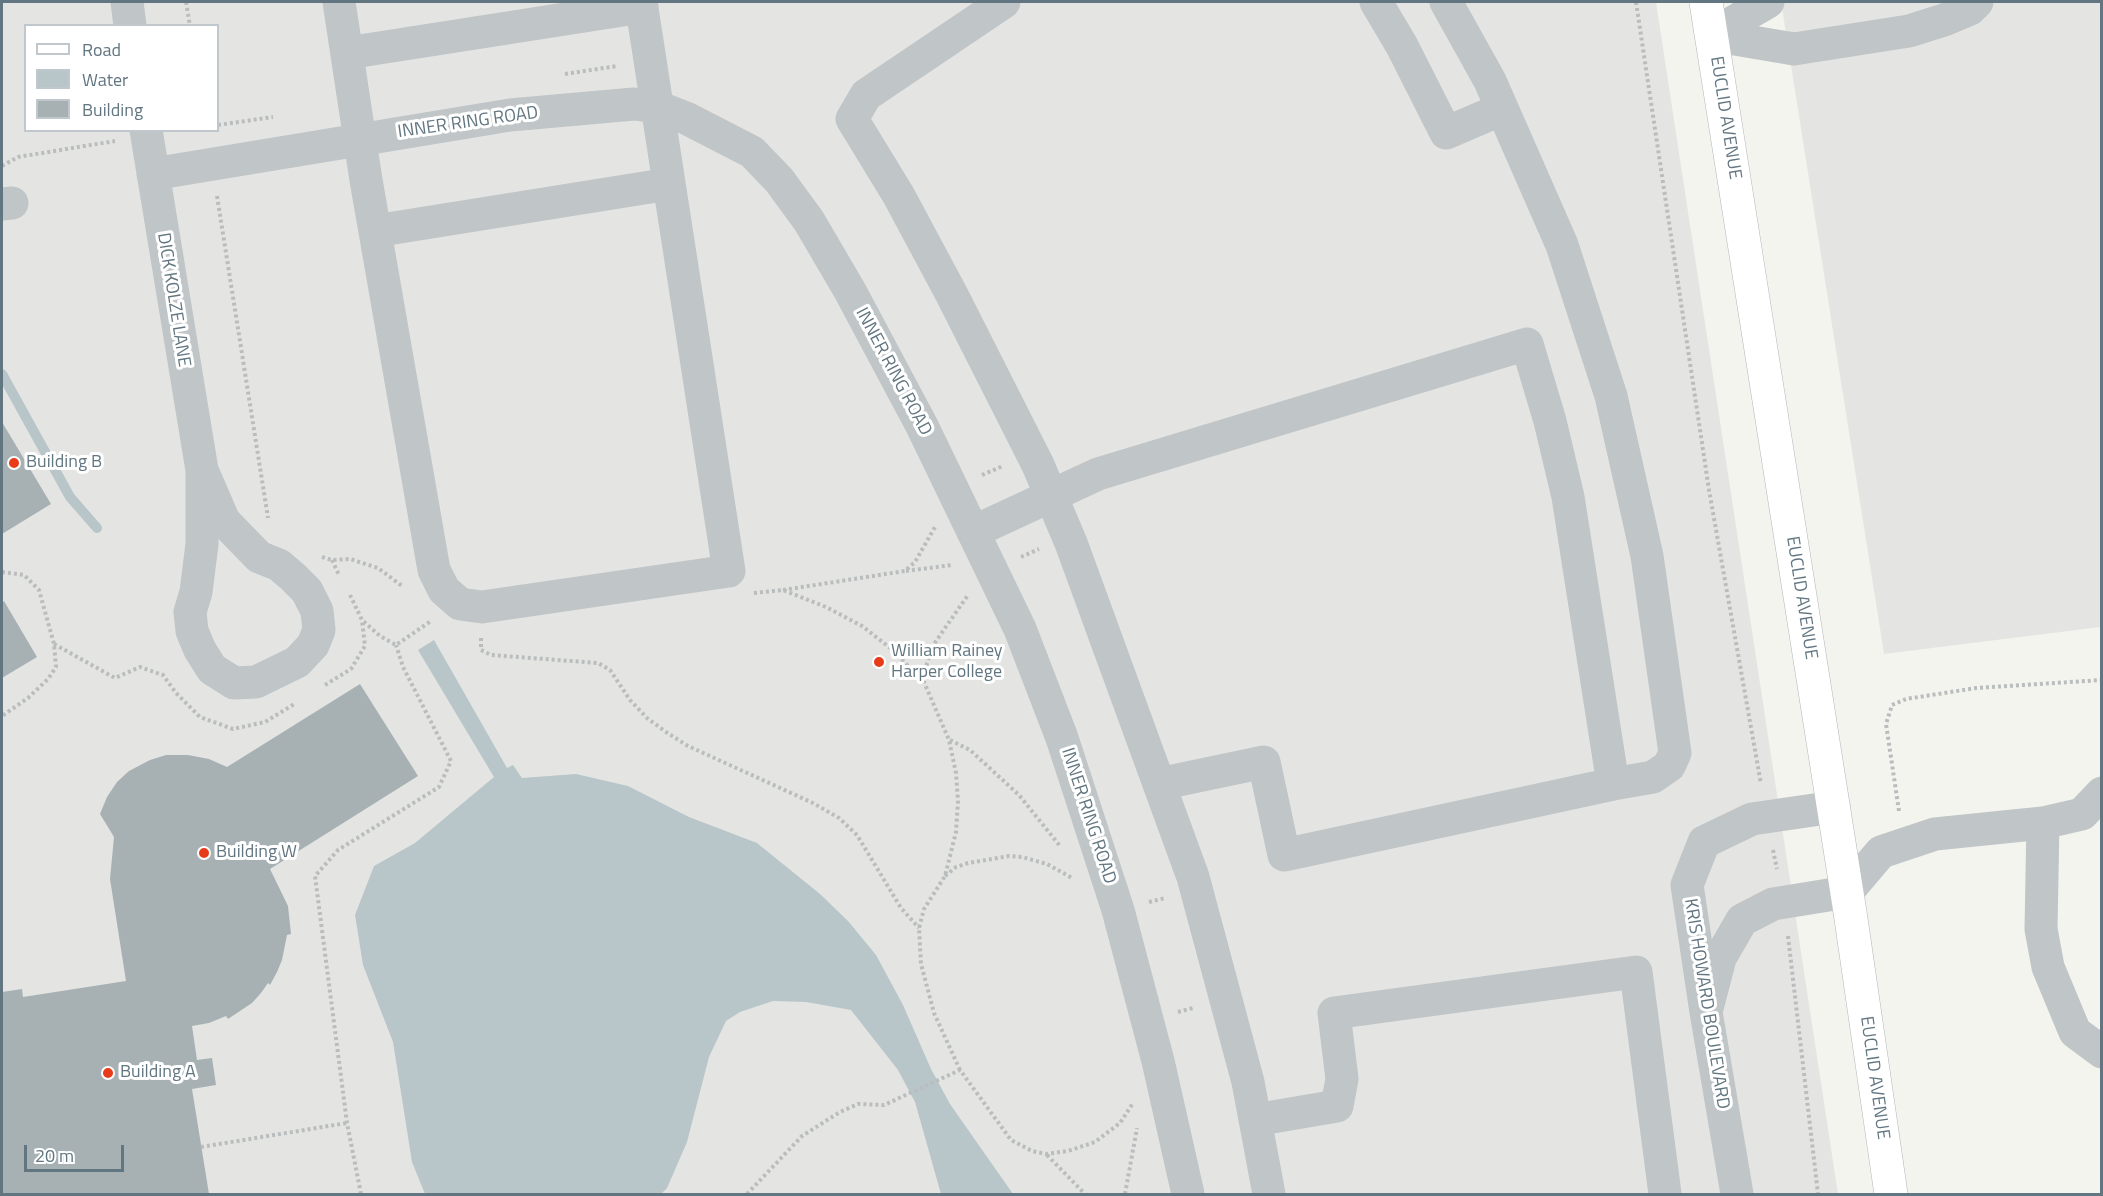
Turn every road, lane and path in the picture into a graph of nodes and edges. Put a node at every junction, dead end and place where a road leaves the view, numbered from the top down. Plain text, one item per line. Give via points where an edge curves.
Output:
1 (127, 2) edge
2 (186, 2) edge
3 (339, 2) edge
4 (1004, 2) edge
5 (1376, 2) edge
6 (1446, 2) edge
7 (1636, 2) edge
8 (1706, 2) edge
9 (1768, 2) edge
10 (1977, 2) edge
11 (642, 4) edge
12 (130, 24) edge
13 (190, 24) edge
14 (1712, 35) junction
15 (347, 53) junction
16 (657, 107) junction
17 (1502, 109) junction
18 (284, 116) dead end
19 (219, 125) edge
20 (147, 133) edge
21 (360, 139) junction
22 (212, 164) junction
23 (2, 166) edge
24 (153, 174) junction
25 (669, 184) junction
26 (375, 231) junction
27 (202, 470) junction
28 (1051, 496) junction
29 (936, 524) dead end
30 (269, 527) dead end
31 (973, 532) junction
32 (311, 554) dead end
33 (332, 560) junction
34 (952, 565) dead end
35 (905, 571) junction
36 (2, 572) edge
37 (342, 580) dead end
38 (974, 587) dead end
39 (347, 590) dead end
40 (783, 590) junction
41 (409, 591) dead end
42 (750, 593) dead end
43 (428, 614) dead end
44 (482, 632) dead end
45 (396, 645) junction
46 (2102, 680) edge
47 (924, 682) junction
48 (2, 716) edge
49 (949, 740) junction
50 (1760, 778) dead end
51 (1159, 784) junction
52 (1613, 784) junction
53 (2102, 793) edge
54 (1898, 806) dead end
55 (1834, 807) junction
56 (2043, 823) junction
57 (1771, 839) dead end
58 (1063, 849) dead end
59 (1777, 869) dead end
60 (1071, 872) dead end
61 (945, 876) junction
62 (1072, 878) junction
63 (1078, 884) dead end
64 (1847, 892) junction
65 (919, 928) junction
66 (1789, 940) dead end
67 (1706, 1012) junction
68 (2102, 1052) edge
69 (960, 1070) junction
70 (1134, 1093) dead end
71 (1133, 1104) junction
72 (1135, 1109) dead end
73 (1255, 1120) junction
74 (1137, 1122) dead end
75 (347, 1123) junction
76 (201, 1147) dead end
77 (1046, 1154) junction
78 (361, 1194) edge
79 (747, 1194) edge
80 (1085, 1194) edge
81 (1125, 1194) edge
82 (1188, 1194) edge
83 (1269, 1194) edge
84 (1665, 1194) edge
85 (1737, 1194) edge
86 (1818, 1194) edge
87 (1891, 1194) edge

1 - 12 lane
2 - 13 path
3 - 15 lane
4 - 28 lane via 866,95 852,119 952,295
5 - 17 lane via 1446,133
6 - 17 lane
7 - 50 path via 1709,490
8 - 14 main road, EUCLID AVENUE
9 - 14 lane
10 - 14 lane via 1970,9 1909,31 1794,49
11 - 15 lane
11 - 16 lane
14 - 55 main road, EUCLID AVENUE
15 - 21 lane
16 - 21 lane, INNER RING ROAD via 634,104 531,113
16 - 25 lane
16 - 31 lane, INNER RING ROAD via 752,152 779,180 809,221 850,291
17 - 52 lane via 1565,255 1611,396 1647,556 1675,753 1669,766 1653,777
18 - 19 path
20 - 23 path via 18,157
20 - 24 lane, DICK KOLZE LANE
21 - 22 lane, INNER RING ROAD
21 - 26 lane
22 - 24 lane, INNER RING ROAD
22 - 30 path
24 - 27 lane, DICK KOLZE LANE
25 - 26 lane
25 - 26 lane via 729,571 482,607 460,604 444,590 434,570
27 - 27 lane via 202,544 190,612 192,631 212,669 234,683 256,682 297,662 313,645 319,630 317,611 308,591 294,577 259,557 224,521
28 - 31 lane
28 - 51 lane
28 - 52 lane via 1098,474 1527,344 1568,497
29 - 35 path via 915,562
31 - 82 lane, INNER RING ROAD via 1020,629 1098,843 1135,968
32 - 33 path
33 - 37 path
33 - 41 path via 350,559 378,568
34 - 35 path
35 - 40 path
36 - 48 path via 24,574 39,590 54,644 56,667 28,698
38 - 47 path via 934,644
39 - 45 path via 362,620
40 - 42 path
40 - 47 path via 862,626
43 - 45 path via 433,621
44 - 65 path via 481,650 491,655 598,663 610,670 647,718 666,732 839,818 857,835 901,908
45 - 75 path via 403,667 451,761 439,787 338,850 315,876
46 - 54 path via 1976,687 1892,705 1886,724
47 - 49 path
49 - 58 path via 970,750 1019,795
49 - 61 path via 958,801 956,832
51 - 52 lane via 1264,762 1284,855
51 - 73 lane via 1193,877 1235,1029
53 - 56 lane via 2082,814
55 - 64 main road, EUCLID AVENUE
55 - 67 lane, KRIS HOWARD BOULEVARD via 1752,819 1704,842 1688,885
56 - 64 lane via 1935,834 1881,852
56 - 68 lane via 2041,929 2048,967 2075,1032
57 - 59 path
60 - 62 path
61 - 62 path via 956,867 1008,856 1047,864
61 - 65 path via 924,909
62 - 63 path
64 - 67 lane via 1773,904 1742,920 1720,958
64 - 87 main road, EUCLID AVENUE
65 - 69 path via 921,964 934,1013
66 - 86 path
67 - 85 lane, KRIS HOWARD BOULEVARD
69 - 77 path via 1011,1140
69 - 79 path via 884,1105 858,1104 840,1112 802,1136
70 - 71 path
71 - 72 path
71 - 77 path via 1120,1123 1095,1142
73 - 83 lane
73 - 84 lane via 1337,1106 1342,1079 1334,1013 1636,972
74 - 81 path
75 - 76 path
75 - 78 path
77 - 80 path

